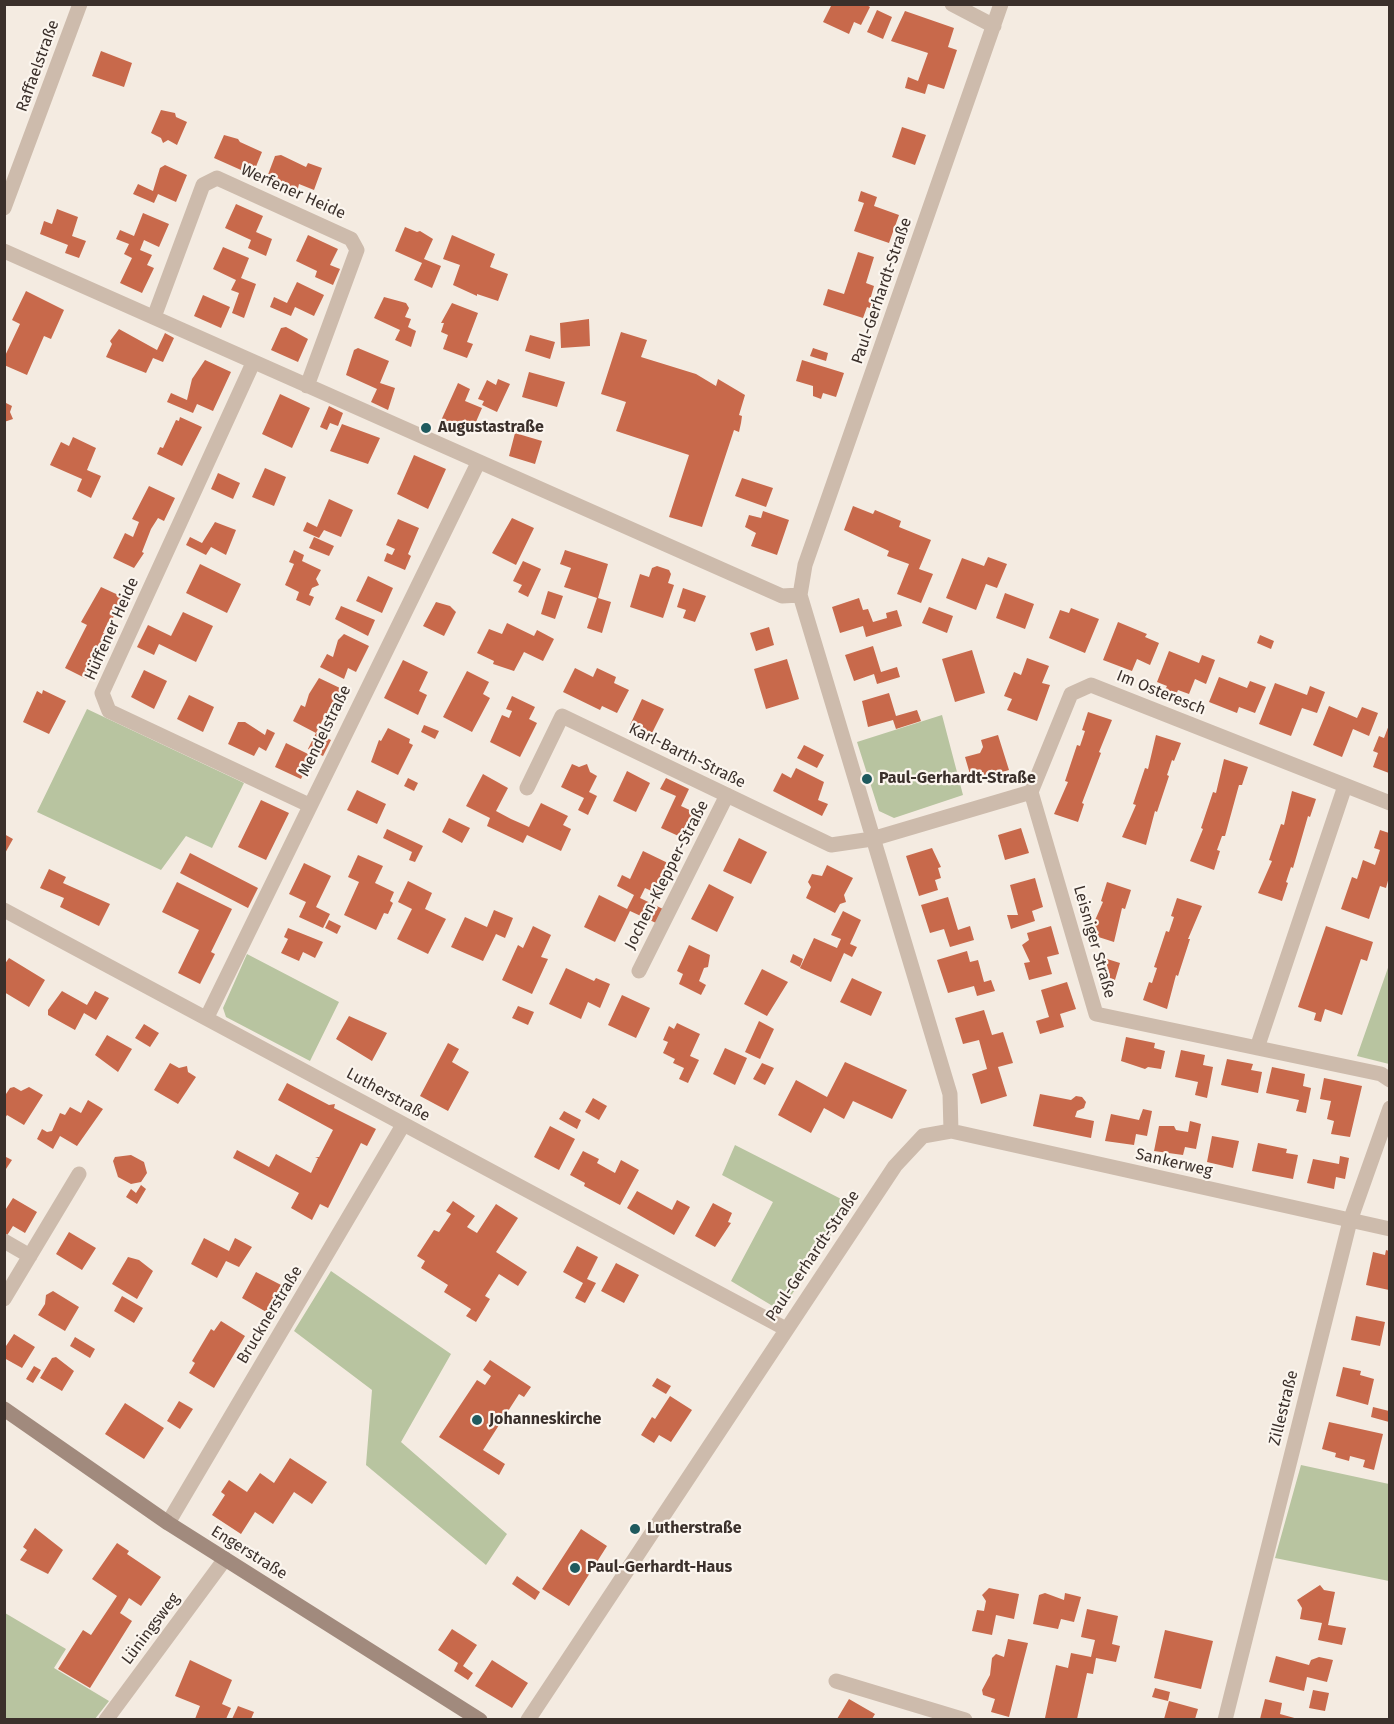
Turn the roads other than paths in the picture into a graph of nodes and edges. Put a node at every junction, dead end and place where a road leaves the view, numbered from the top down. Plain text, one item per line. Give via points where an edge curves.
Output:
1 (80, 4) edge
2 (952, 4) edge
3 (1001, 4) edge
4 (994, 26) junction
5 (4, 208) edge
6 (4, 251) edge
7 (154, 317) junction
8 (253, 363) junction
9 (307, 386) junction
10 (478, 463) junction
11 (800, 595) junction
12 (1345, 786) junction
13 (526, 788) dead end
14 (1031, 792) junction
15 (727, 795) junction
16 (1389, 803) edge
17 (309, 805) junction
18 (872, 839) junction
19 (4, 910) edge
20 (639, 971) dead end
21 (207, 1017) junction
22 (1257, 1048) junction
23 (1389, 1080) edge
24 (1389, 1108) edge
25 (403, 1125) junction
26 (951, 1131) junction
27 (79, 1174) dead end
28 (1350, 1221) junction
29 (1389, 1229) edge
30 (4, 1241) edge
31 (30, 1256) junction
32 (4, 1299) edge
33 (786, 1329) junction
34 (4, 1409) edge
35 (168, 1523) junction
36 (225, 1559) junction
37 (836, 1681) dead end
38 (106, 1719) edge
39 (480, 1719) edge
40 (528, 1719) edge
41 (965, 1719) edge
42 (1225, 1719) edge

1 - 5 street, Raffaelstraße
2 - 4 street
3 - 4 street, Paul-Gerhardt-Straße
4 - 11 street, Paul-Gerhardt-Straße via 805,566
6 - 7 street
7 - 8 street
7 - 9 street, Werfener Heide via 203,185 217,178 331,229 351,239 357,250
8 - 9 street
8 - 17 street, Hüffener Heide via 102,693 110,711
9 - 10 street
10 - 11 street via 782,596
10 - 17 street, Mendelstraße
11 - 18 street, Paul-Gerhardt-Straße
12 - 14 street, Im Osteresch via 1091,685 1071,694
12 - 16 street, Im Osteresch
12 - 22 street
13 - 15 street, Karl-Barth-Straße via 562,716
14 - 18 street
14 - 22 street, Leisniger Straße via 1096,1014
15 - 18 street, Karl-Barth-Straße via 831,845
15 - 20 street, Jochen-Klepper-Straße
17 - 21 street, Mendelstraße
18 - 26 street, Paul-Gerhardt-Straße via 950,1094
19 - 21 street, Lutherstraße
21 - 25 street, Lutherstraße
22 - 23 street, Leisniger Straße via 1381,1074
24 - 28 street, Zillestraße
25 - 33 street, Lutherstraße
25 - 35 street, Brucknerstraße
26 - 28 street, Sankerweg
26 - 33 street, Paul-Gerhardt-Straße via 923,1136 896,1166
27 - 31 street
28 - 29 street, Sankerweg
28 - 42 street, Zillestraße
30 - 31 street
31 - 32 street
33 - 40 street, Paul-Gerhardt-Straße
34 - 35 main road, Engerstraße
35 - 36 main road, Engerstraße
36 - 38 street, Lüningsweg
36 - 39 main road, Engerstraße
37 - 41 street

